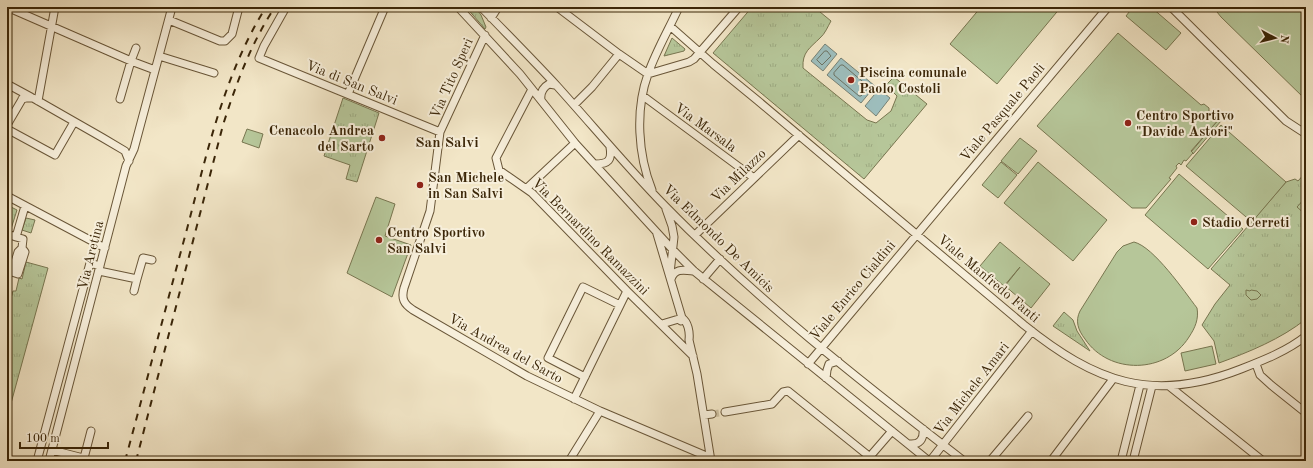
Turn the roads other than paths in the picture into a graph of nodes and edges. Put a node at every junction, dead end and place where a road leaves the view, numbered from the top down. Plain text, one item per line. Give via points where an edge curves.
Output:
1 (7, 7) edge
2 (55, 7) edge
3 (172, 7) edge
4 (239, 7) edge
5 (286, 7) edge
6 (385, 7) edge
7 (480, 7) edge
8 (498, 7) edge
9 (557, 7) edge
10 (679, 7) edge
11 (739, 7) edge
12 (1108, 7) edge
13 (1171, 7) edge
14 (461, 9) edge
15 (491, 18) junction
16 (169, 20) junction
17 (670, 26) junction
18 (52, 27) junction
19 (485, 34) junction
20 (136, 48) dead end
21 (700, 53) junction
22 (619, 54) junction
23 (159, 56) junction
24 (131, 61) junction
25 (155, 70) junction
26 (214, 73) dead end
27 (648, 74) junction
28 (7, 84) edge
29 (555, 85) junction
30 (532, 89) junction
31 (40, 93) junction
32 (348, 94) junction
33 (23, 96) junction
34 (643, 96) junction
35 (120, 99) dead end
36 (540, 100) junction
37 (38, 101) junction
38 (574, 105) junction
39 (74, 122) junction
40 (7, 125) edge
41 (7, 129) edge
42 (438, 131) junction
43 (1306, 134) edge
44 (799, 135) junction
45 (575, 143) junction
46 (610, 147) junction
47 (644, 160) junction
48 (129, 161) junction
49 (595, 164) junction
50 (634, 173) junction
51 (754, 178) junction
52 (433, 187) joint
53 (527, 188) junction
54 (654, 195) junction
55 (7, 196) edge
56 (26, 206) junction
57 (665, 206) junction
58 (656, 232) junction
59 (7, 234) edge
60 (916, 234) junction
61 (695, 235) junction
62 (16, 237) junction
63 (22, 248) dead end
64 (105, 248) junction
65 (673, 250) junction
66 (720, 259) junction
67 (152, 260) dead end
68 (100, 269) junction
69 (694, 271) junction
70 (137, 279) junction
71 (703, 279) junction
72 (671, 280) junction
73 (83, 291) junction
74 (134, 291) dead end
75 (627, 291) junction
76 (93, 294) junction
77 (620, 305) junction
78 (682, 318) junction
79 (662, 324) junction
80 (1032, 331) junction
81 (1306, 336) edge
82 (822, 347) junction
83 (694, 356) junction
84 (838, 361) junction
85 (808, 364) junction
86 (1256, 364) junction
87 (585, 377) junction
88 (826, 378) junction
89 (1113, 379) junction
90 (1140, 385) junction
91 (1152, 386) junction
92 (1169, 386) junction
93 (574, 399) junction
94 (600, 411) junction
95 (725, 412) tunnel mouth
96 (1306, 413) edge
97 (712, 414) tunnel mouth
98 (704, 415) junction
99 (1028, 416) dead end
100 (923, 428) junction
101 (91, 431) dead end
102 (892, 431) junction
103 (909, 444) junction
104 (943, 444) junction
105 (52, 450) junction
106 (84, 458) junction
107 (711, 459) edge
108 (868, 459) edge
109 (960, 460) edge
110 (37, 461) edge
111 (49, 461) edge
112 (95, 461) edge
113 (569, 461) edge
114 (929, 461) edge
115 (990, 461) edge
116 (1051, 461) edge
117 (1120, 461) edge
118 (1133, 461) edge
119 (1263, 461) edge

1 - 18 street
2 - 18 street
3 - 16 street, Via Aretina
4 - 16 street via 233,33 227,41 220,41
5 - 32 street, Via di San Salvi via 259,58
6 - 32 street
7 - 15 street, Via Edmondo De Amicis
8 - 15 street
9 - 22 street
10 - 17 street
11 - 21 street
12 - 60 street, Viale Pasquale Paoli
13 - 43 street via 1286,121
14 - 19 street
15 - 29 street, Via Edmondo De Amicis
16 - 23 street, Via Aretina
17 - 21 street, Viale Manfredo Fanti
17 - 27 street
18 - 24 street
18 - 31 street
19 - 30 street
19 - 42 street, Via Tito Speri
20 - 24 street
21 - 27 street via 689,62
21 - 44 street, Viale Manfredo Fanti
22 - 27 street
22 - 38 street
23 - 25 street, Via Aretina
23 - 26 street
24 - 25 street
24 - 35 street
25 - 48 street, Via Aretina
27 - 34 street
28 - 33 street
29 - 36 street via 549,84 543,88
29 - 38 street, Via Edmondo De Amicis
30 - 36 street
30 - 53 street, Via Bernardino Ramazzini via 496,158 499,170
31 - 33 street via 34,97
31 - 37 street
32 - 42 street, Via di San Salvi
33 - 37 street
33 - 40 street
34 - 47 street via 640,128
34 - 51 street, Via Marsala
36 - 45 street
37 - 39 street
38 - 46 street, Via Edmondo De Amicis
39 - 41 street via 55,155
39 - 48 street via 125,151
42 - 52 street, Via Tito Speri
44 - 51 street, Via Milazzo
44 - 60 street, Viale Manfredo Fanti
45 - 49 street
45 - 53 street
46 - 49 street via 609,160 606,163
46 - 50 street, Via Edmondo De Amicis
47 - 50 street
47 - 54 street
48 - 64 street, Via Aretina
49 - 58 street
50 - 54 street, Via Edmondo De Amicis
51 - 61 street, Via Milazzo
52 - 93 street, Via Andrea del Sarto via 430,211 402,293 404,304 505,364
53 - 75 street, Via Bernardino Ramazzini
54 - 57 street, Via Edmondo De Amicis
55 - 56 street
56 - 62 street
56 - 64 street
57 - 61 street, Via Edmondo De Amicis
57 - 65 street via 674,230
58 - 65 street
58 - 72 street
59 - 62 street
60 - 80 street, Viale Manfredo Fanti
60 - 82 street, Viale Enrico Cialdini
61 - 66 street, Via Edmondo De Amicis
62 - 63 street via 23,239
64 - 68 street, Via Aretina
65 - 69 street
65 - 72 street
66 - 71 street
66 - 82 street, Via Edmondo De Amicis via 778,312
67 - 70 street via 143,258
68 - 70 street
68 - 73 street via 90,263
68 - 76 street, Via Aretina
69 - 71 street
69 - 72 street via 677,271
70 - 74 street
71 - 85 street
72 - 78 street
73 - 76 street
73 - 110 street
75 - 77 street
75 - 79 street, Via Bernardino Ramazzini
76 - 105 street, Via Aretina
77 - 87 street
77 - 87 street via 583,287 551,351 548,358
78 - 79 street
78 - 83 street via 685,336 689,340
79 - 83 street, Via Bernardino Ramazzini
80 - 89 street, Viale Manfredo Fanti via 1084,366
80 - 104 street, Via Michele Amari
81 - 86 street, Viale Manfredo Fanti
82 - 84 street, Via Edmondo De Amicis
82 - 85 street, Viale Enrico Cialdini
83 - 98 street
84 - 88 street via 829,364
84 - 100 street, Via Edmondo De Amicis
85 - 88 street
86 - 92 street, Viale Manfredo Fanti via 1208,381
86 - 96 street via 1260,375 1270,385
87 - 93 street
88 - 102 street
89 - 90 street, Viale Manfredo Fanti
89 - 116 street
90 - 91 street, Viale Manfredo Fanti
90 - 117 street
91 - 92 street, Viale Manfredo Fanti
91 - 118 street
92 - 119 street
93 - 94 street, Via Andrea del Sarto
94 - 107 street, Via Andrea del Sarto
94 - 113 street
95 - 108 street via 772,404 783,392 788,391
97 - 98 street
98 - 107 street
99 - 115 street
100 - 103 street via 921,441
100 - 104 street, Via Edmondo De Amicis
101 - 106 street
102 - 103 street
102 - 108 street
103 - 114 street
104 - 109 street, Via Edmondo De Amicis
104 - 114 street, Via Michele Amari
105 - 106 street
105 - 111 street, Via Aretina
106 - 112 street

